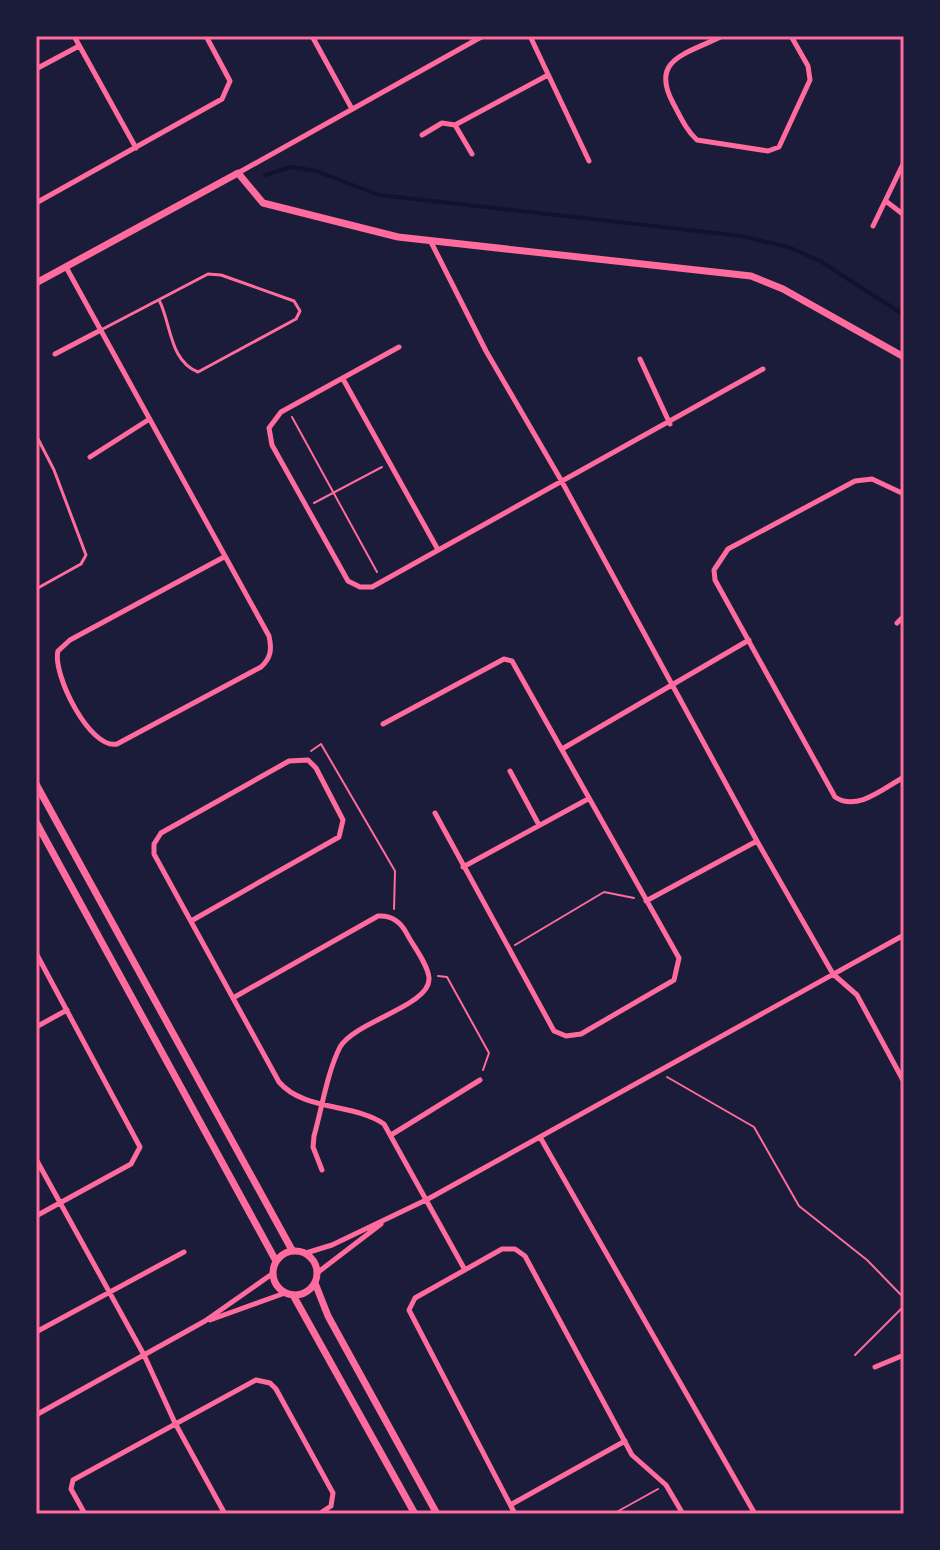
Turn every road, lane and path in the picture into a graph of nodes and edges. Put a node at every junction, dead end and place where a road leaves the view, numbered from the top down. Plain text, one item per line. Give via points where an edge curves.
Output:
1 (74, 36) edge
2 (206, 36) edge
3 (312, 36) edge
4 (483, 36) edge
5 (530, 36) edge
6 (722, 36) edge
7 (791, 36) edge
8 (79, 46) junction
9 (36, 69) edge
10 (548, 75) junction
11 (352, 109) junction
12 (455, 125) junction
13 (422, 135) dead end
14 (136, 148) junction
15 (472, 154) dead end
16 (589, 161) dead end
17 (904, 162) edge
18 (238, 173) junction
19 (887, 202) junction
20 (36, 203) edge
21 (904, 215) edge
22 (873, 226) dead end
23 (431, 242) junction
24 (66, 267) junction
25 (36, 283) edge
26 (159, 300) junction
27 (99, 331) junction
28 (399, 347) dead end
29 (55, 354) dead end
30 (904, 357) edge
31 (640, 359) dead end
32 (763, 369) dead end
33 (343, 379) junction
34 (287, 409) junction
35 (148, 420) junction
36 (670, 424) junction
37 (36, 435) edge
38 (90, 457) dead end
39 (390, 463) junction
40 (561, 480) junction
41 (334, 493) junction
42 (904, 494) edge
43 (307, 507) junction
44 (437, 548) junction
45 (224, 557) junction
46 (382, 581) junction
47 (36, 589) edge
48 (904, 616) edge
49 (897, 623) dead end
50 (749, 640) junction
51 (673, 684) junction
52 (383, 724) dead end
53 (562, 749) junction
54 (301, 758) junction
55 (510, 771) dead end
56 (904, 777) edge
57 (36, 784) edge
58 (588, 799) junction
59 (435, 813) dead end
60 (36, 822) edge
61 (539, 825) junction
62 (757, 841) junction
63 (463, 867) junction
64 (646, 901) junction
65 (393, 919) junction
66 (191, 921) junction
67 (904, 935) edge
68 (508, 950) junction
69 (36, 953) edge
70 (833, 974) junction
71 (429, 975) junction
72 (233, 998) junction
73 (67, 1010) junction
74 (36, 1027) edge
75 (661, 1070) junction
76 (480, 1080) joint
77 (904, 1082) edge
78 (323, 1103) junction
79 (391, 1135) junction
80 (540, 1137) junction
81 (36, 1159) edge
82 (322, 1170) dead end
83 (428, 1199) junction
84 (60, 1203) junction
85 (36, 1216) edge
86 (385, 1221) junction
87 (292, 1250) junction
88 (184, 1252) dead end
89 (306, 1253) junction
90 (276, 1261) junction
91 (465, 1270) junction
92 (317, 1273) junction
93 (272, 1274) junction
94 (315, 1283) junction
95 (108, 1291) junction
96 (289, 1294) junction
97 (904, 1298) edge
98 (904, 1306) edge
99 (205, 1321) junction
100 (36, 1332) edge
101 (144, 1355) junction
102 (855, 1355) dead end
103 (904, 1355) edge
104 (875, 1367) dead end
105 (36, 1415) edge
106 (175, 1423) junction
107 (625, 1441) junction
108 (666, 1485) junction
109 (512, 1504) junction
110 (85, 1514) edge
111 (225, 1514) edge
112 (319, 1514) edge
113 (415, 1514) edge
114 (437, 1514) edge
115 (515, 1514) edge
116 (613, 1514) edge
117 (683, 1514) edge
118 (755, 1514) edge

1 - 8 street
2 - 14 street via 228,75 227,94 213,107
3 - 11 street
4 - 11 street
5 - 10 street
6 - 7 street via 673,62 663,83 697,140 768,151 782,144 810,80
8 - 9 street
8 - 14 street
10 - 12 street
10 - 16 street
11 - 18 street
12 - 13 street via 442,123
12 - 15 street
14 - 20 street
17 - 19 street
18 - 23 street via 255,198 267,204
18 - 24 street
19 - 21 street
19 - 22 street
23 - 30 street via 751,276
23 - 40 street
24 - 25 street
24 - 27 street
26 - 26 lane via 213,274 294,301 300,311 296,319 198,372 169,335
26 - 27 lane
27 - 29 street
27 - 35 street
28 - 33 street
31 - 36 street
32 - 36 street
33 - 34 street
33 - 39 street
34 - 41 path
34 - 43 street via 275,417 269,433
35 - 38 street
35 - 45 street
36 - 40 street
37 - 47 lane via 86,555 81,564
39 - 41 path
39 - 44 street
40 - 44 street
40 - 51 street
41 - 43 path
41 - 46 path
42 - 50 street via 872,479 855,481 722,555 715,565 715,580
43 - 46 street via 348,581 365,588
44 - 46 street
45 - 45 street via 62,645 58,673 90,732 102,743 112,746 261,667 271,654 269,636
48 - 49 street
50 - 51 street
50 - 56 street via 835,797 859,802
51 - 53 street
51 - 62 street
52 - 53 street via 504,659 515,663
53 - 58 street
54 - 65 path via 321,744 395,871
54 - 66 street via 161,833 154,854
54 - 66 street via 316,768 343,820 339,837
55 - 61 street
57 - 87 street
58 - 61 street
58 - 64 street
59 - 63 street
60 - 90 street
61 - 63 street
62 - 64 street
62 - 70 street
63 - 68 street
64 - 68 path via 604,892
64 - 68 street via 679,958 678,973 668,985 581,1034 561,1035 548,1024
65 - 71 street via 404,927
65 - 72 street via 378,916
66 - 72 street
67 - 70 street
69 - 73 street
70 - 75 street
70 - 77 street via 857,995
71 - 76 path via 447,977 489,1053
71 - 78 street via 427,988 418,997 345,1040
72 - 78 street via 285,1089
73 - 74 street
73 - 84 street via 140,1147 131,1164
75 - 80 street
75 - 97 path via 754,1127 799,1206 867,1260
76 - 79 street
78 - 79 street via 375,1118
78 - 82 street via 313,1147
79 - 83 street
80 - 83 street
80 - 118 street
81 - 84 street
83 - 86 street
83 - 91 street
84 - 85 street
84 - 95 street
86 - 89 street
86 - 92 street
87 - 89 street
87 - 90 street
88 - 95 street
89 - 92 street
90 - 93 street
91 - 107 street via 502,1249 522,1253
91 - 109 street via 415,1298 409,1316
92 - 94 street
93 - 96 street
93 - 99 street
94 - 96 street via 306,1292
94 - 114 street
95 - 100 street
95 - 101 street
96 - 99 street
96 - 113 street
98 - 102 path
99 - 101 street
101 - 105 street
101 - 106 street
103 - 104 street
106 - 110 street via 73,1480 71,1489
106 - 111 street
106 - 112 street via 252,1381 270,1383 333,1493 331,1506
107 - 108 street via 640,1464
107 - 109 street
108 - 116 path
108 - 117 street
109 - 115 street

